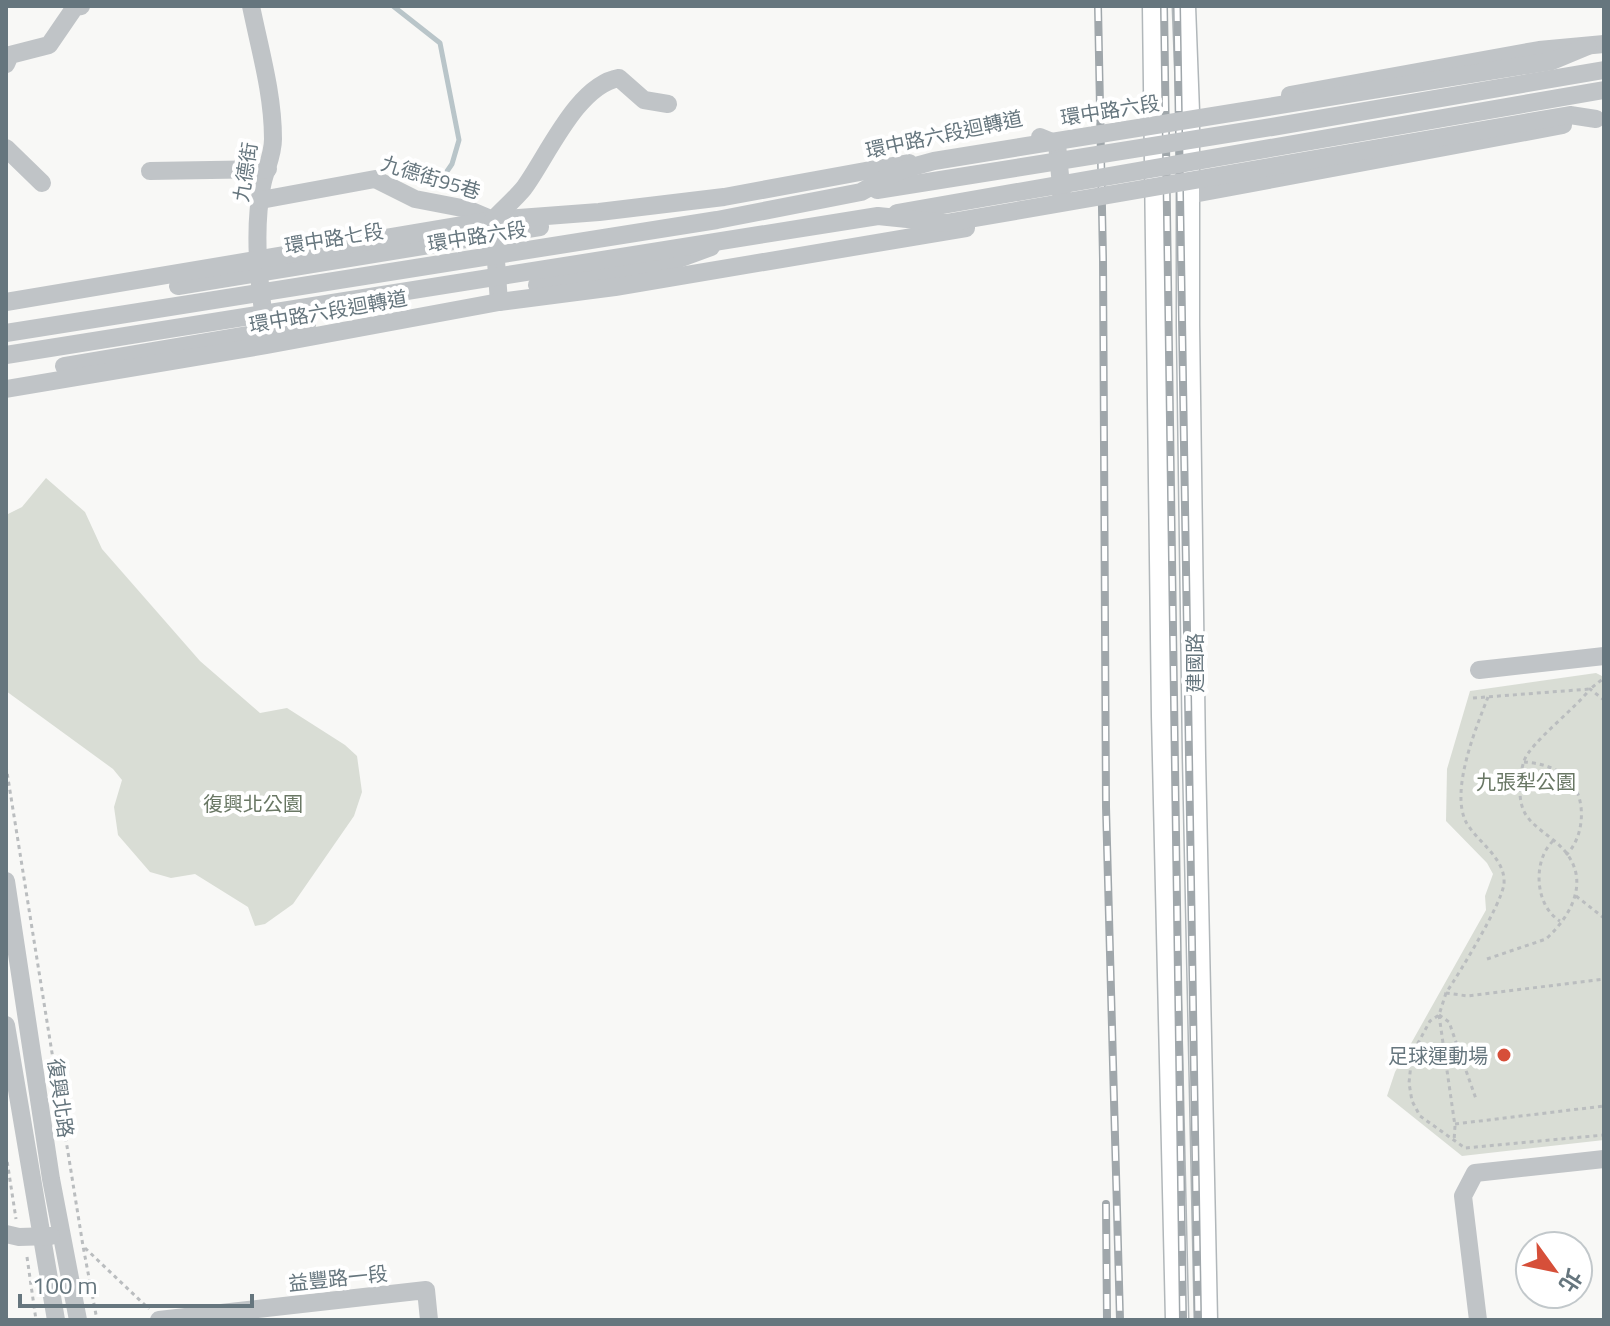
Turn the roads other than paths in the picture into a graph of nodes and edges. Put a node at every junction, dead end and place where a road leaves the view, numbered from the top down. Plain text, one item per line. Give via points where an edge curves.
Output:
1 (81, 6) edge
2 (251, 6) edge
3 (1154, 6) edge
4 (1184, 6) edge
5 (1596, 45) edge
6 (6, 64) edge
7 (1604, 70) edge
8 (1604, 90) edge
9 (668, 104) dead end
10 (1188, 112) junction
11 (1600, 118) edge
12 (6, 148) edge
13 (268, 169) junction
14 (150, 171) dead end
15 (42, 183) dead end
16 (861, 192) junction
17 (1188, 195) junction
18 (261, 200) junction
19 (600, 216) junction
20 (878, 216) junction
21 (717, 220) junction
22 (494, 227) junction
23 (723, 242) junction
24 (257, 266) junction
25 (613, 280) junction
26 (499, 297) junction
27 (6, 302) edge
28 (6, 314) edge
29 (6, 333) edge
30 (266, 339) junction
31 (6, 355) edge
32 (6, 376) edge
33 (6, 389) edge
34 (1604, 656) edge
35 (1479, 670) dead end
36 (6, 881) edge
37 (6, 1025) edge
38 (1604, 1159) edge
39 (63, 1233) junction
40 (6, 1234) edge
41 (43, 1238) junction
42 (56, 1320) edge
43 (78, 1320) edge
44 (160, 1320) edge
45 (429, 1320) edge
46 (1177, 1320) edge
47 (1206, 1320) edge
48 (1478, 1320) edge

1 - 6 street via 75,7 49,45 10,55
2 - 13 street, 九德街 via 270,97 273,141
3 - 46 main road, 建國路
4 - 10 main road, 建國路
5 - 10 street, 環中路六段 via 1539,50
5 - 16 street, 環中路六段, bridge via 1552,61 934,161 901,170
7 - 16 street, bridge
8 - 20 street, bridge
9 - 22 street via 644,100 619,78 604,80 559,129
10 - 17 main road, 建國路
11 - 17 street
11 - 20 street, bridge via 1570,115 946,223
12 - 15 street
13 - 14 street
13 - 18 street, 九德街
16 - 21 street, 環中路六段, bridge
17 - 47 main road, 建國路
18 - 22 street, 九德街95巷 via 375,179 415,199 467,209
18 - 24 street, 九德街
19 - 21 street, 環中路七段 via 650,213
19 - 22 street, 環中路七段
19 - 25 street
19 - 25 street, 環中路六段迴轉道 via 1039,137 1057,144 1062,196 1044,215
20 - 23 street, bridge
21 - 29 street, 環中路六段, bridge
22 - 24 street, 環中路七段
22 - 26 street
23 - 25 street
23 - 31 street, bridge
24 - 27 street
24 - 28 street, 環中路七段
24 - 30 street, 九德街
25 - 26 street
26 - 30 street
30 - 32 street
30 - 33 street, 環中路六段迴轉道
34 - 35 street
36 - 39 street, 復興北路
37 - 41 street, 復興北路
38 - 48 street via 1475,1173 1463,1196
39 - 41 street
39 - 43 street, 復興北路
40 - 41 street
41 - 42 street, 復興北路
44 - 45 street, 益豐路一段 via 426,1290

